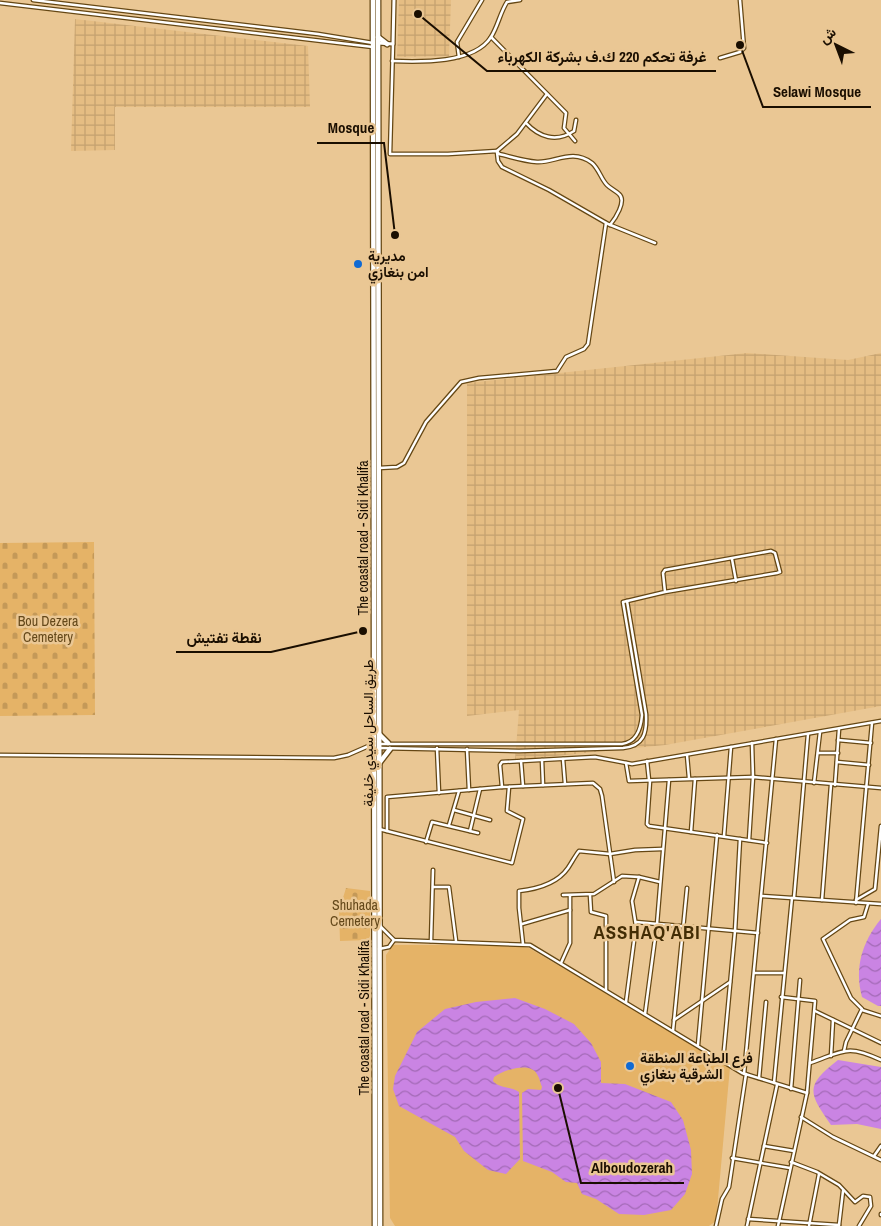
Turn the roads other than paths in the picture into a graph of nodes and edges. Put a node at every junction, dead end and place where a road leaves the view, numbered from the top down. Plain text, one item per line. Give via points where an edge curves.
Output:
1 (33, 0) edge
2 (373, 0) edge
3 (378, 0) edge
4 (394, 0) edge
5 (482, 0) edge
6 (520, 0) edge
7 (740, 0) edge
8 (0, 3) edge
9 (378, 36) junction
10 (491, 37) junction
11 (389, 45) junction
12 (376, 47) junction
13 (459, 57) junction
14 (720, 58) dead end
15 (392, 61) junction
16 (547, 94) junction
17 (576, 120) dead end
18 (526, 123) junction
19 (568, 134) junction
20 (575, 141) dead end
21 (497, 151) junction
22 (606, 223) junction
23 (610, 225) junction
24 (655, 243) dead end
25 (379, 468) junction
26 (732, 559) junction
27 (736, 581) junction
28 (665, 592) junction
29 (625, 602) junction
30 (646, 714) junction
31 (642, 715) junction
32 (881, 721) edge
33 (872, 723) junction
34 (839, 728) junction
35 (820, 732) junction
36 (379, 733) junction
37 (808, 734) junction
38 (776, 739) junction
39 (838, 740) junction
40 (388, 743) junction
41 (752, 743) junction
42 (871, 743) junction
43 (507, 744) junction
44 (538, 744) junction
45 (372, 746) junction
46 (380, 746) junction
47 (731, 747) junction
48 (390, 748) junction
49 (437, 748) junction
50 (467, 749) junction
51 (506, 749) junction
52 (539, 749) junction
53 (818, 753) junction
54 (0, 754) edge
55 (687, 754) junction
56 (838, 754) junction
57 (563, 759) junction
58 (542, 760) junction
59 (522, 761) junction
60 (647, 761) junction
61 (837, 762) junction
62 (379, 763) junction
63 (626, 763) junction
64 (869, 765) junction
65 (753, 776) junction
66 (730, 777) junction
67 (689, 778) junction
68 (696, 778) junction
69 (772, 778) junction
70 (649, 780) junction
71 (669, 780) junction
72 (804, 782) junction
73 (814, 783) junction
74 (565, 784) junction
75 (543, 785) junction
76 (833, 785) junction
77 (523, 786) junction
78 (502, 787) junction
79 (510, 787) junction
80 (868, 787) junction
81 (881, 788) edge
82 (480, 789) junction
83 (470, 790) junction
84 (459, 791) junction
85 (439, 793) junction
86 (379, 797) junction
87 (387, 797) junction
88 (454, 810) junction
89 (474, 816) junction
90 (490, 820) dead end
91 (449, 826) junction
92 (881, 826) edge
93 (379, 828) junction
94 (665, 829) junction
95 (387, 831) junction
96 (470, 831) junction
97 (691, 832) junction
98 (478, 833) dead end
99 (717, 835) junction
100 (724, 836) junction
101 (740, 839) junction
102 (749, 840) junction
103 (426, 842) junction
104 (767, 843) junction
105 (663, 849) junction
106 (610, 854) junction
107 (433, 870) dead end
108 (639, 877) junction
109 (614, 882) junction
110 (660, 882) junction
111 (433, 887) junction
112 (687, 888) dead end
113 (563, 895) dead end
114 (590, 895) junction
115 (570, 896) junction
116 (762, 896) junction
117 (793, 898) junction
118 (822, 900) junction
119 (856, 901) junction
120 (868, 904) junction
121 (881, 904) edge
122 (570, 910) junction
123 (636, 922) junction
124 (522, 924) junction
125 (657, 924) junction
126 (379, 925) junction
127 (683, 926) junction
128 (709, 929) junction
129 (735, 931) junction
130 (758, 933) junction
131 (394, 940) junction
132 (431, 941) junction
133 (456, 942) junction
134 (524, 944) junction
135 (380, 950) junction
136 (561, 963) junction
137 (754, 973) junction
138 (784, 973) junction
139 (800, 980) dead end
140 (730, 982) junction
141 (606, 990) junction
142 (781, 997) junction
143 (798, 999) junction
144 (626, 1002) junction
145 (702, 1002) junction
146 (766, 1002) dead end
147 (862, 1010) junction
148 (815, 1011) junction
149 (645, 1014) junction
150 (881, 1016) edge
151 (833, 1019) junction
152 (674, 1020) junction
153 (852, 1027) junction
154 (673, 1031) junction
155 (881, 1043) edge
156 (698, 1045) junction
157 (844, 1051) junction
158 (831, 1056) junction
159 (881, 1060) edge
160 (722, 1061) junction
161 (810, 1064) junction
162 (745, 1074) junction
163 (759, 1078) junction
164 (775, 1084) junction
165 (790, 1089) junction
166 (807, 1093) junction
167 (801, 1117) junction
168 (764, 1146) junction
169 (881, 1146) edge
170 (794, 1152) junction
171 (874, 1156) junction
172 (732, 1158) junction
173 (881, 1160) edge
174 (792, 1162) junction
175 (761, 1163) junction
176 (790, 1168) junction
177 (819, 1174) junction
178 (843, 1190) junction
179 (748, 1219) junction
180 (779, 1222) junction
181 (809, 1225) edge
182 (839, 1225) edge
183 (375, 1226) edge
184 (380, 1226) edge
185 (716, 1226) edge
186 (747, 1226) edge
187 (778, 1226) edge
188 (860, 1226) edge

1 - 12 street via 318,34
2 - 12 highway, The coastal road - Sidi Khalifa
3 - 9 highway, طريق الساحل سيدي خليفة
4 - 11 street
5 - 13 street via 458,42
6 - 10 street via 506,2
7 - 14 street via 744,48
8 - 12 street
9 - 11 highway
9 - 12 highway, طريق الساحل سيدي خليفة
10 - 13 street via 487,43
10 - 16 street
11 - 12 highway
11 - 12 street
11 - 15 street
12 - 25 highway, طريق الساحل سيدي خليفة
12 - 45 highway, The coastal road - Sidi Khalifa
13 - 15 street
15 - 21 street via 390,154
16 - 18 street
16 - 19 street via 566,113 564,128
17 - 19 street via 574,131
18 - 19 street via 540,136
18 - 21 street
19 - 20 street
21 - 22 street via 502,167
21 - 23 street via 522,161 584,158 622,200
22 - 23 street
22 - 25 street via 586,347 566,357 557,371 461,382 426,422 404,463 397,467
23 - 24 street
25 - 36 highway, طريق الساحل سيدي خليفة
26 - 27 street
26 - 27 street via 773,551 780,572
26 - 28 street via 665,570 662,573
27 - 28 street
28 - 29 street
29 - 30 street
29 - 31 street
30 - 31 street
30 - 52 street via 644,737 633,746
31 - 44 street via 638,735 627,743
32 - 33 street
33 - 34 street
33 - 42 street
34 - 35 street
34 - 39 street
35 - 37 street
35 - 53 street
36 - 40 highway
36 - 46 highway, طريق الساحل سيدي خليفة
37 - 38 street
37 - 72 street
38 - 41 street
38 - 69 street
39 - 42 street
39 - 56 street
40 - 43 street
40 - 46 street
41 - 47 street
41 - 65 street
42 - 64 street
43 - 44 street
43 - 51 street
44 - 52 street
45 - 46 street
45 - 54 street via 334,758
45 - 183 highway, The coastal road - Sidi Khalifa
46 - 48 street
46 - 62 highway, طريق الساحل سيدي خليفة
47 - 55 street
47 - 66 street
48 - 49 street
48 - 62 highway
49 - 50 street
49 - 85 street
50 - 51 street
50 - 83 street
51 - 52 street
53 - 56 street
53 - 73 street
55 - 60 street
55 - 67 street
56 - 61 street
57 - 58 street
57 - 63 street via 595,757
57 - 74 street
58 - 59 street
58 - 75 street
59 - 77 street
59 - 78 street via 500,763
60 - 63 street
60 - 70 street
61 - 64 street
61 - 76 street
62 - 86 highway, طريق الساحل سيدي خليفة
63 - 70 street via 629,781
64 - 80 street
65 - 66 street
65 - 69 street
65 - 102 street
66 - 68 street
66 - 100 street
67 - 68 street
67 - 71 street
68 - 97 street
69 - 72 street
69 - 104 street
70 - 71 street
70 - 94 street via 647,824
71 - 94 street
72 - 73 street
72 - 117 street
73 - 76 street
74 - 75 street
74 - 106 street via 593,783 600,789
75 - 77 street
76 - 80 street
76 - 118 street
77 - 79 street
78 - 79 street
78 - 82 street
79 - 103 street via 507,810 524,819 512,863
80 - 81 street
80 - 119 street
82 - 83 street
82 - 89 street
83 - 84 street
84 - 85 street
84 - 88 street
85 - 87 street
86 - 87 street
86 - 93 highway, طريق الساحل سيدي خليفة
87 - 95 street
88 - 89 street
88 - 91 street
89 - 90 street
89 - 96 street
91 - 96 street
91 - 103 street via 431,822
92 - 119 street via 875,889
93 - 95 street
93 - 126 highway, طريق الساحل سيدي خليفة
94 - 97 street
94 - 105 street
95 - 103 street
96 - 98 street
97 - 99 street
99 - 100 street
99 - 128 street
100 - 101 street
101 - 102 street
101 - 129 street
102 - 104 street
104 - 116 street
105 - 106 street
105 - 110 street
106 - 109 street
106 - 124 street via 579,851 555,880 539,888 519,891 518,908
107 - 111 street
108 - 109 street via 619,877
108 - 110 street
108 - 123 street via 632,901
109 - 114 street
110 - 125 street
111 - 132 street
111 - 133 street via 449,887
112 - 127 street
113 - 115 street
114 - 115 street
114 - 141 street via 591,912 606,916
115 - 122 street
116 - 117 street
116 - 130 street
117 - 118 street
117 - 138 street
118 - 119 street
119 - 120 street
120 - 121 street
120 - 147 street via 864,916 850,920 823,939 849,996
122 - 124 street
122 - 136 street via 570,943
123 - 125 street
123 - 144 street
124 - 134 street
125 - 127 street
125 - 149 street
126 - 131 street
126 - 135 highway, طريق الساحل سيدي خليفة
127 - 128 street
127 - 152 street
128 - 129 street
128 - 145 street
129 - 130 street
129 - 140 street
130 - 137 street
131 - 132 street
131 - 135 street via 389,947
132 - 133 street
133 - 134 street
134 - 136 street
135 - 184 highway, طريق الساحل سيدي خليفة
136 - 141 street
137 - 138 street
137 - 162 street
138 - 142 street
139 - 143 street
140 - 145 street
140 - 160 street
141 - 144 street
142 - 143 street
142 - 164 street
143 - 148 street via 814,1000
143 - 165 street
144 - 149 street
145 - 152 street
145 - 156 street
146 - 163 street
147 - 150 street
147 - 153 street
148 - 151 street
148 - 161 street
149 - 154 street
151 - 153 street
151 - 158 street
152 - 154 street
153 - 155 street
153 - 157 street
154 - 156 street
156 - 160 street
157 - 158 street
157 - 159 street via 860,1050
158 - 161 street
160 - 162 street
161 - 166 street
162 - 163 street
162 - 172 street
163 - 164 street
164 - 165 street
164 - 168 street
165 - 166 street
166 - 167 street
167 - 170 street
167 - 171 street via 833,1138
168 - 170 street
168 - 175 street
169 - 171 street
170 - 174 street
171 - 173 street
172 - 175 street
172 - 185 street via 729,1187 722,1199
174 - 176 street
174 - 177 street
175 - 176 street
175 - 179 street
176 - 180 street
177 - 178 street
177 - 181 street
178 - 182 street
178 - 188 street via 855,1202 863,1196 872,1200
179 - 180 street
179 - 186 street
180 - 181 street
180 - 187 street
181 - 182 street

